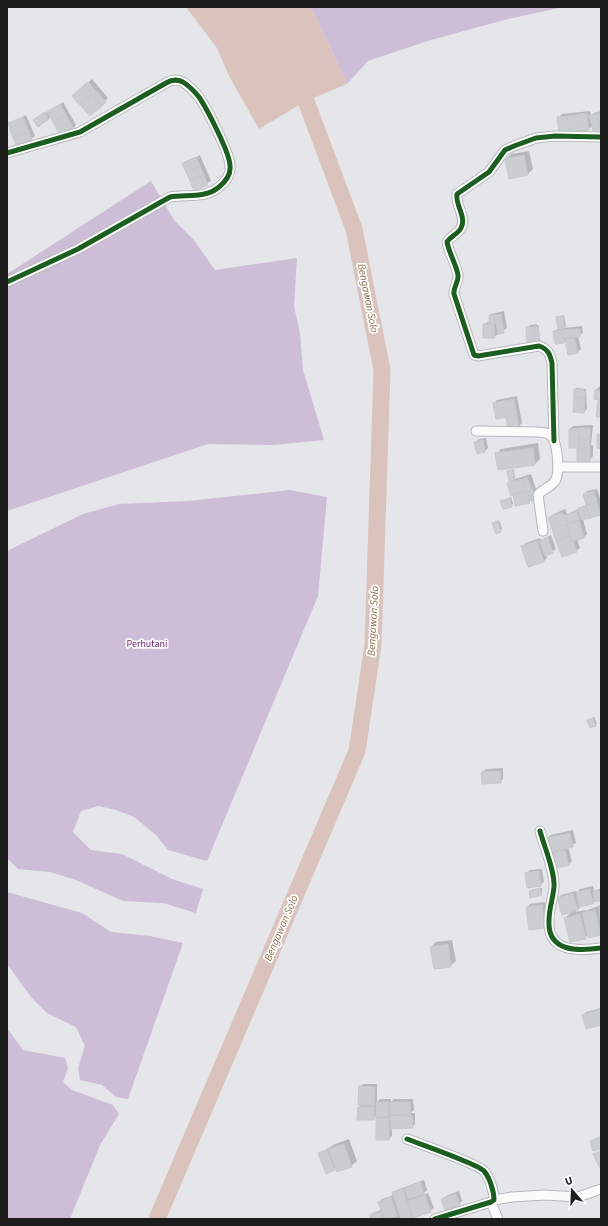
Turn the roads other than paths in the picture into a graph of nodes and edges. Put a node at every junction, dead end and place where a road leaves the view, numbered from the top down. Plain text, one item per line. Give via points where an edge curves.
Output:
1 (601, 137) edge
2 (7, 152) edge
3 (7, 282) edge
4 (476, 431) dead end
5 (554, 441) junction
6 (558, 466) junction
7 (601, 467) edge
8 (544, 531) dead end
9 (540, 831) dead end
10 (601, 948) edge
11 (407, 1139) dead end
12 (601, 1189) edge
13 (493, 1201) junction
14 (435, 1219) edge
15 (498, 1219) edge

1 - 5 street via 536,138 505,150 489,172 457,194 462,226 447,242 458,273 453,288 454,294 474,355 538,346 546,348 550,354
2 - 3 street via 80,132 174,80 185,83 198,96 226,150 230,166 228,178 219,188 194,197 170,197 78,249
4 - 5 street via 548,434
5 - 6 street
6 - 7 street
6 - 8 street via 556,479 552,485 538,495
9 - 10 street via 553,878 549,922 554,939 573,950
11 - 13 street via 478,1167 488,1177 494,1194
12 - 13 street via 578,1197 512,1196
13 - 14 street
13 - 15 street

